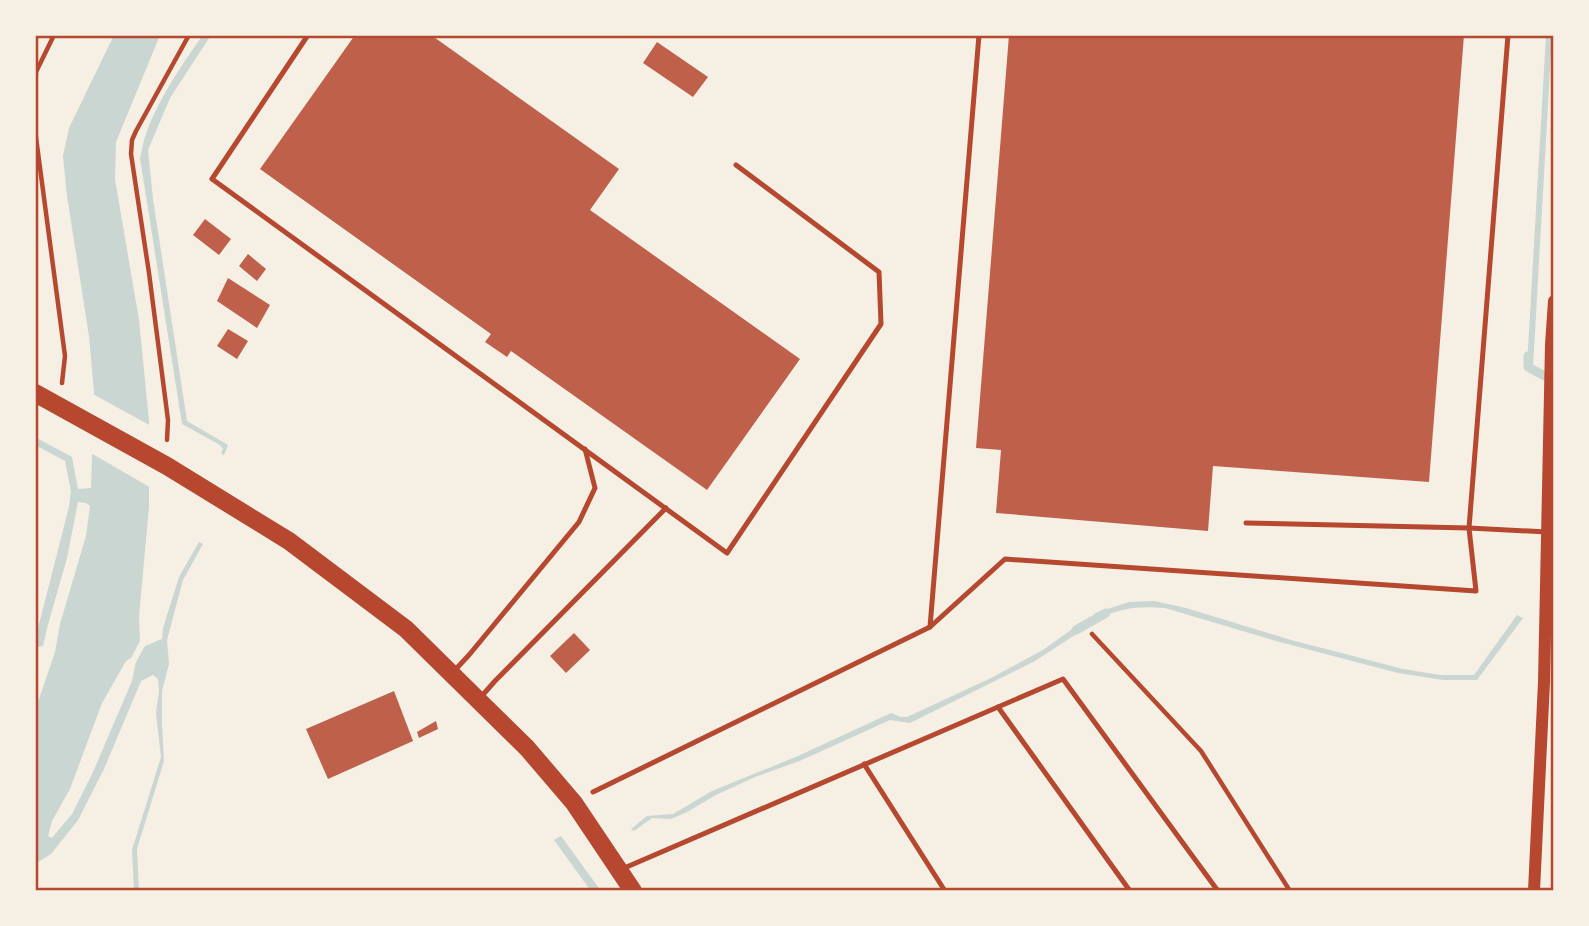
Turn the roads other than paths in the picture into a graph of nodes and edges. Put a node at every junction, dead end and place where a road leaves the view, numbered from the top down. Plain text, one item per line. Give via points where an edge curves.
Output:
1 (308, 35) edge
2 (979, 35) edge
3 (1508, 35) edge
4 (736, 165) dead end
5 (1554, 301) edge
6 (35, 393) edge
7 (585, 449) junction
8 (666, 508) junction
9 (1246, 523) dead end
10 (1469, 528) junction
11 (1547, 532) junction
12 (930, 627) junction
13 (452, 673) junction
14 (479, 699) junction
15 (998, 707) junction
16 (864, 765) junction
17 (593, 792) dead end
18 (619, 870) junction
19 (633, 891) edge
20 (945, 891) edge
21 (1130, 891) edge
22 (1218, 891) edge
23 (1534, 891) edge

1 - 7 lane via 212,179
2 - 12 lane
3 - 10 lane
4 - 8 lane via 878,272 881,324 727,553
5 - 11 street
6 - 13 main road via 289,541 406,629
7 - 8 lane
7 - 13 lane via 595,488 579,522
8 - 14 lane
9 - 10 lane
10 - 11 lane
10 - 12 lane via 1476,591 1005,559
11 - 23 street
12 - 17 lane
13 - 14 main road
14 - 18 main road via 574,803
15 - 16 lane
15 - 21 lane
15 - 22 lane via 1063,679
16 - 18 lane
16 - 20 lane
18 - 19 main road

